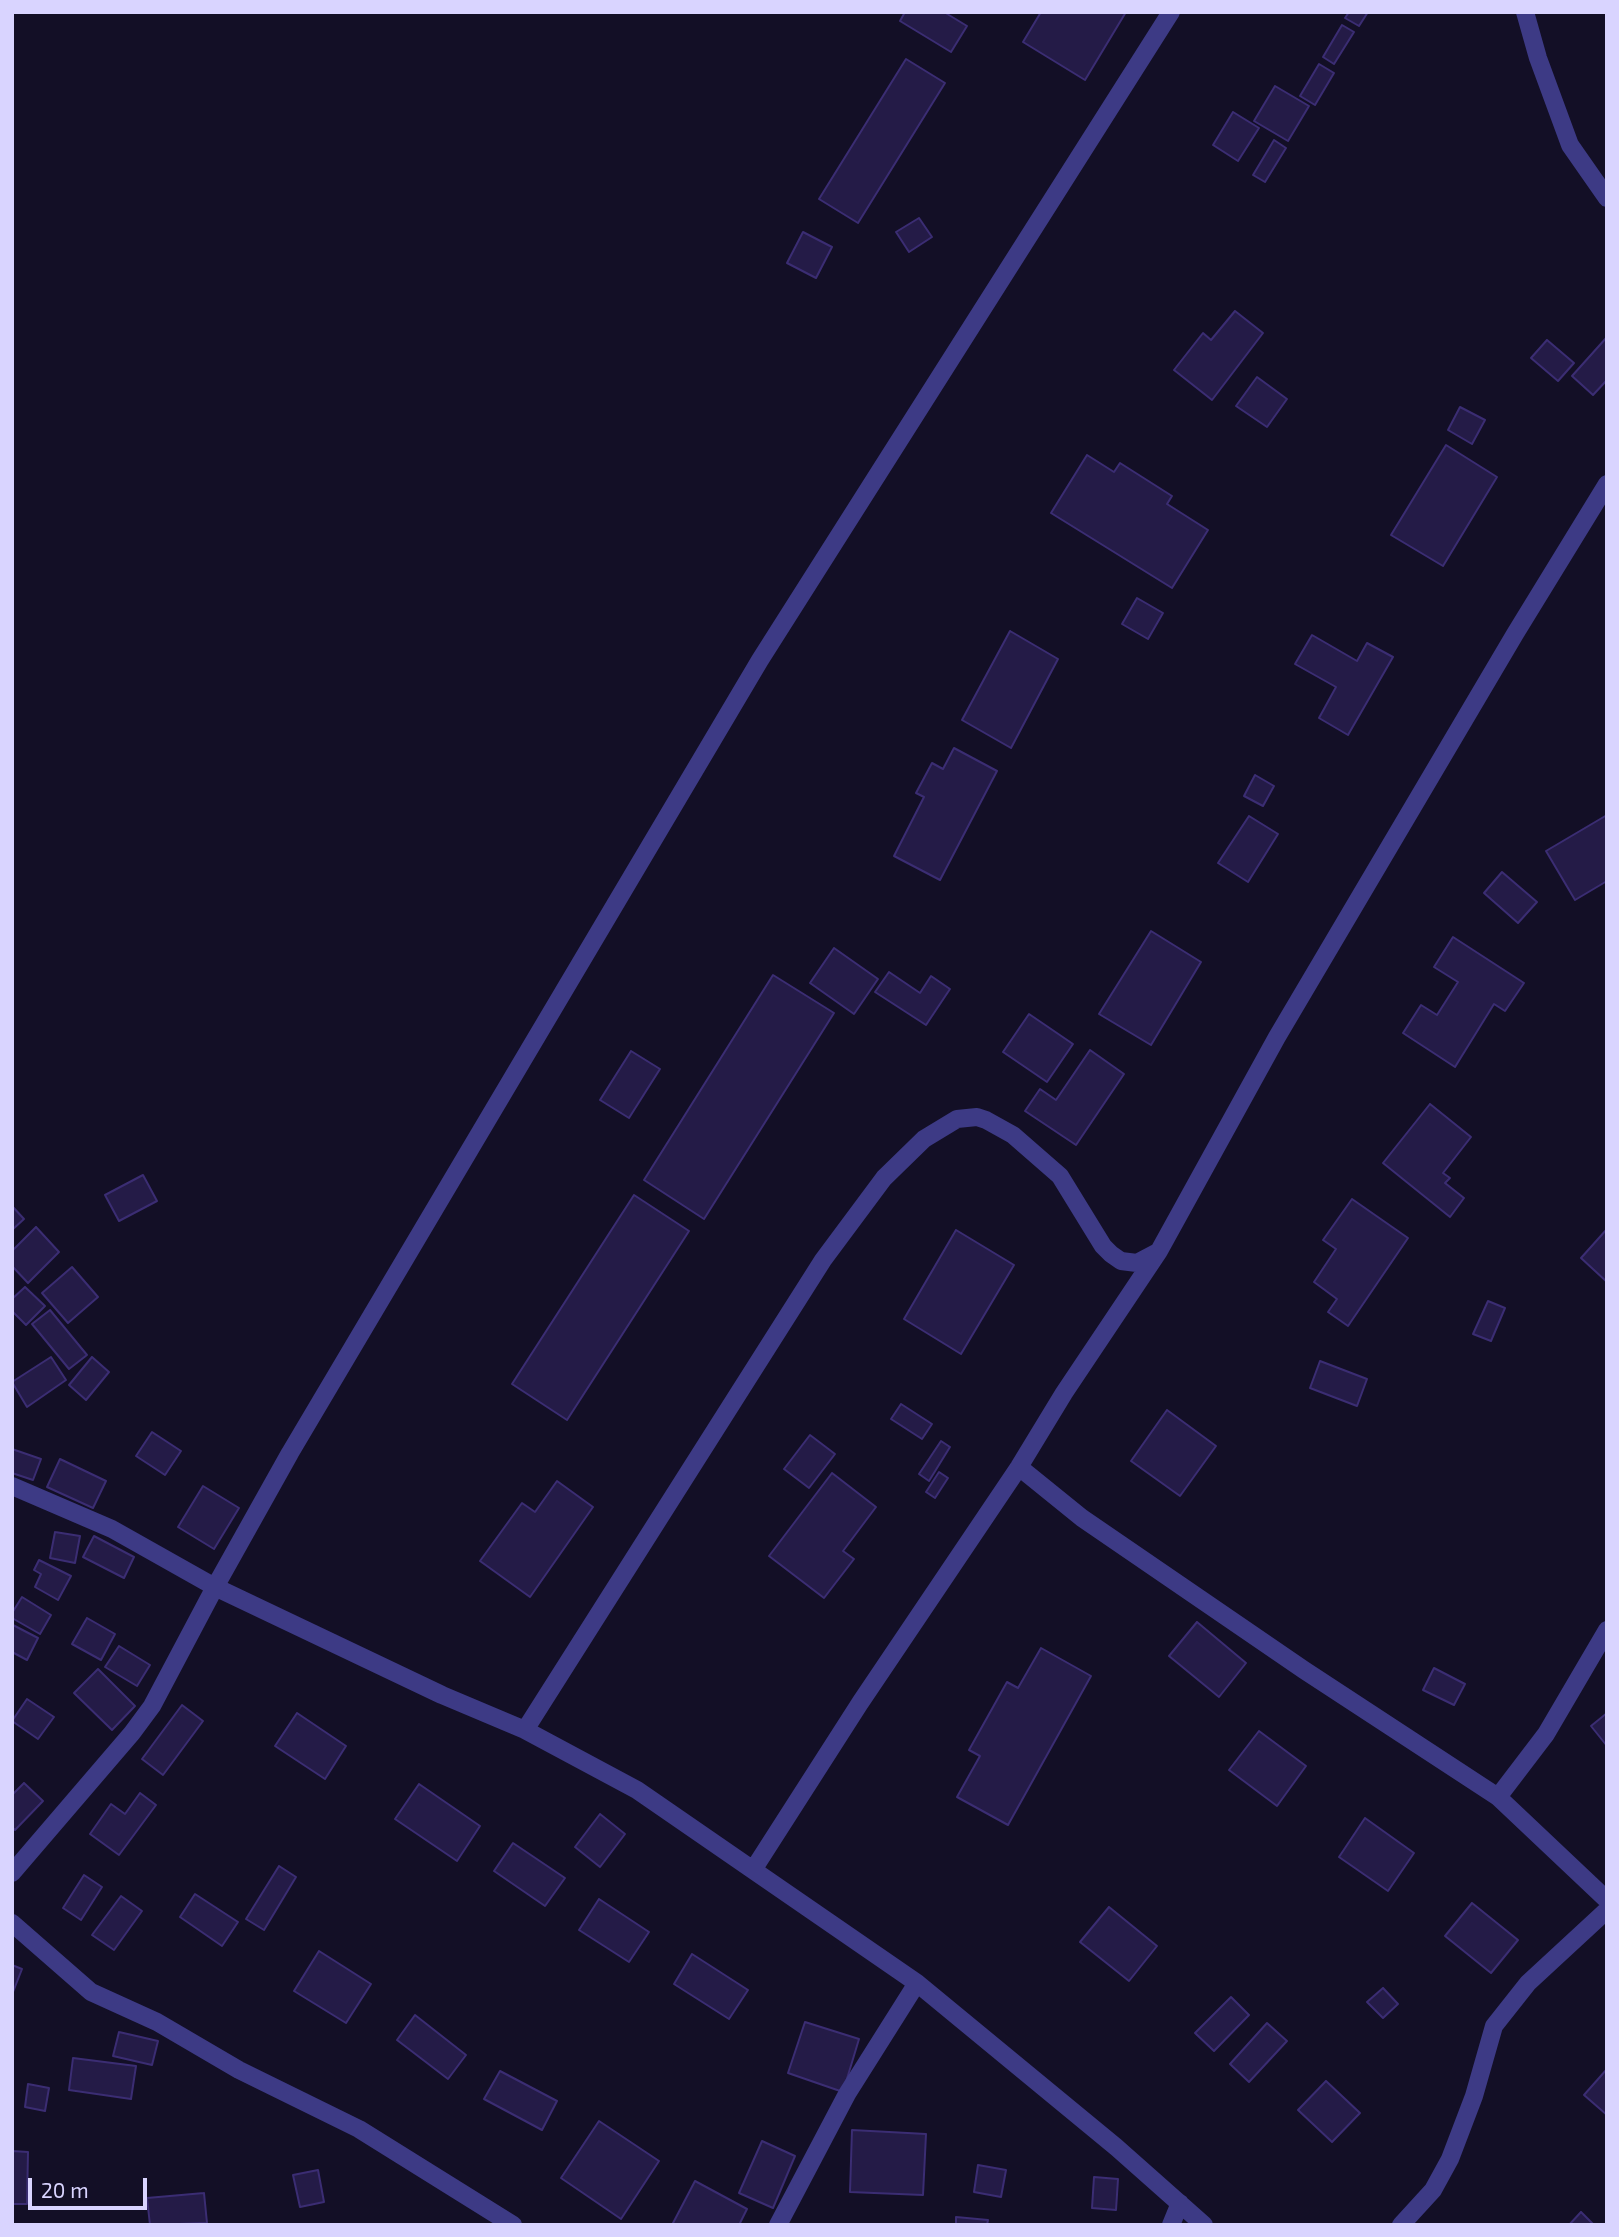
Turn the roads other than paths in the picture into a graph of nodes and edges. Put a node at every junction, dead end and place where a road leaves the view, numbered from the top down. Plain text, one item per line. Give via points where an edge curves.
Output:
1 (1171, 12) edge
2 (1525, 12) edge
3 (1607, 198) edge
4 (1607, 484) edge
5 (1159, 1251) junction
6 (1019, 1467) junction
7 (12, 1486) edge
8 (215, 1587) junction
9 (1607, 1630) edge
10 (525, 1730) junction
11 (1498, 1797) junction
12 (752, 1870) junction
13 (12, 1873) edge
14 (1607, 1900) edge
15 (1607, 1910) edge
16 (12, 1923) edge
17 (917, 1983) junction
18 (1180, 2203) junction
19 (513, 2225) edge
20 (778, 2225) edge
21 (1171, 2225) edge
22 (1204, 2225) edge
23 (1401, 2225) edge

1 - 8 street via 760,660
2 - 3 street via 1570,145
4 - 5 street via 1277,1037
5 - 6 street
5 - 10 street via 1136,1263 1111,1254 1060,1176 1013,1135 986,1120 957,1119 925,1139 884,1178 822,1260
6 - 11 street via 1104,1533
6 - 12 street
7 - 8 street via 112,1529
8 - 10 street
8 - 13 street via 152,1706
9 - 11 street via 1546,1734
10 - 12 street via 637,1790
11 - 14 street
12 - 17 street
15 - 23 street via 1528,1983 1494,2026 1450,2159 1433,2190
16 - 19 street via 91,1992 359,2129
17 - 18 street
17 - 20 street via 847,2094
18 - 21 street
18 - 22 street

